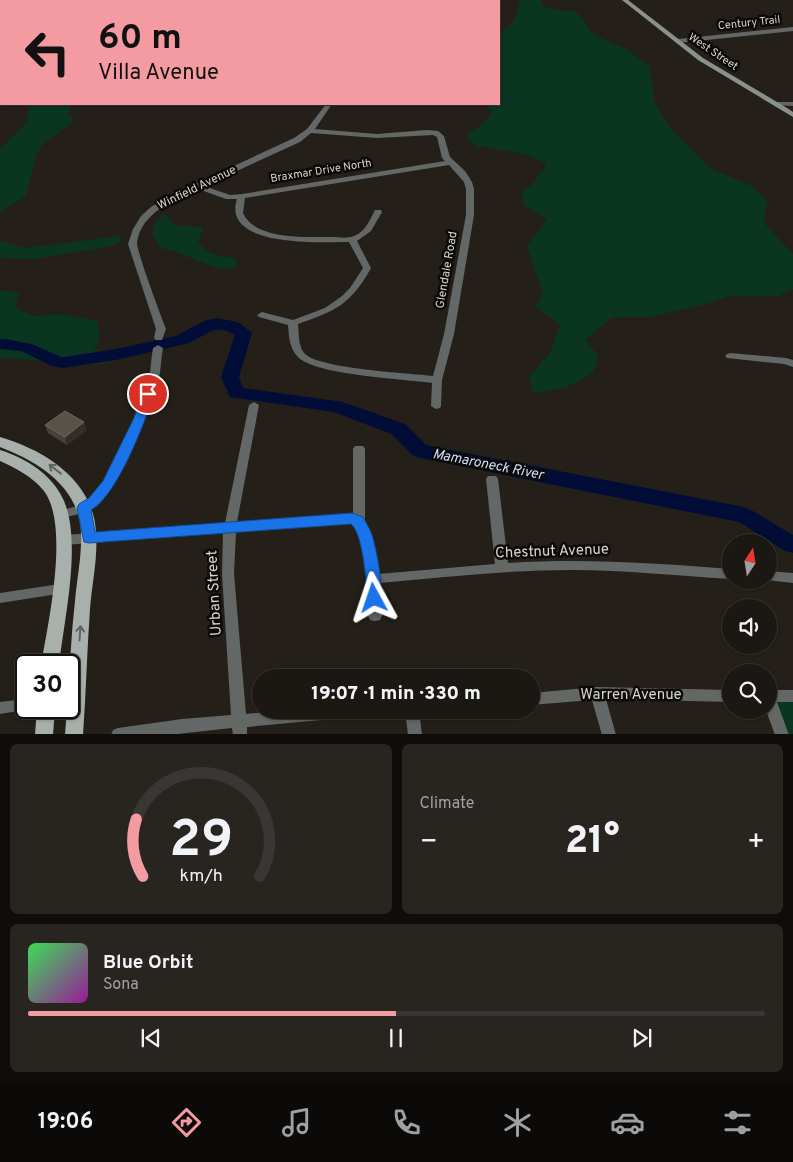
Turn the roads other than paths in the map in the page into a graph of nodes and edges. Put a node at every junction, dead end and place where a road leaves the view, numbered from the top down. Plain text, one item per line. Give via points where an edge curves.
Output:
1 (625, 0) edge
2 (793, 29) edge
3 (678, 41) junction
4 (778, 104) junction
5 (793, 104) edge
6 (328, 105) edge
7 (793, 115) edge
8 (310, 131) junction
9 (450, 163) junction
10 (197, 186) junction
11 (242, 196) junction
12 (378, 212) dead end
13 (352, 240) junction
14 (262, 315) dead end
15 (293, 323) junction
16 (730, 356) dead end
17 (793, 364) edge
18 (437, 380) junction
19 (254, 405) dead end
20 (436, 406) dead end
21 (0, 442) edge
22 (359, 449) dead end
23 (0, 455) edge
24 (492, 479) dead end
25 (84, 508) junction
26 (62, 514) junction
27 (359, 521) junction
28 (230, 526) junction
29 (89, 538) junction
30 (65, 540) junction
31 (502, 569) junction
32 (722, 573) edge
33 (778, 577) edge
34 (793, 578) edge
35 (373, 579) junction
36 (60, 589) junction
37 (0, 598) edge
38 (375, 616) dead end
39 (51, 654) edge
40 (597, 693) junction
41 (722, 696) edge
42 (793, 696) edge
43 (777, 697) edge
44 (540, 698) edge
45 (15, 706) edge
46 (0, 708) edge
47 (45, 719) edge
48 (302, 719) edge
49 (413, 719) edge
50 (777, 719) edge
51 (240, 728) edge
52 (44, 734) edge
53 (74, 734) edge
54 (118, 734) edge
55 (415, 734) edge
56 (609, 734) edge
57 (782, 734) edge

1 - 3 street, West Street
2 - 3 street, Century Trail
3 - 4 street, West Street via 727,75
4 - 5 street
4 - 7 street, West Street
6 - 8 street, Winfield Avenue
8 - 9 street, Glendale Road via 376,136 427,132 440,136 444,155
8 - 10 street, Winfield Avenue
9 - 11 street, Braxmar Drive North
9 - 18 street, Glendale Road via 468,182 470,215 449,334
10 - 11 street, Braxmar Drive North via 229,197
10 - 25 street, Winfield Avenue via 154,209 137,229 132,244 161,329 154,376 140,418 108,483 94,502
11 - 13 street via 239,215 254,230 269,236
12 - 13 street via 369,229
13 - 15 street via 367,268 352,293 336,306
14 - 15 street
15 - 18 street via 296,349 309,362 343,370
16 - 17 street
18 - 20 street, Glendale Road
19 - 28 street, Urban Street
25 -> 21 main road via 72,487 54,468 24,450
22 - 27 street
23 - 26 main road via 40,477 58,501
24 - 31 street
25 - 26 street, Winfield Avenue
25 - 29 main road
26 - 30 main road
27 - 28 street via 340,518
27 - 35 street via 365,534
28 - 29 street
28 - 51 street, Urban Street via 228,574
29 - 30 street
53 -> 29 main road
30 - 36 main road
31 - 32 street, Chestnut Avenue via 571,565
31 - 35 street, Chestnut Avenue
33 - 34 street
35 - 38 street
36 - 37 street
36 - 39 main road
40 - 41 street, Warren Avenue
40 - 44 street, Warren Avenue
40 - 56 street
42 - 43 street
45 - 46 street
47 - 52 main road
48 - 51 street
49 - 55 street
50 - 57 street
51 - 54 street via 182,726

